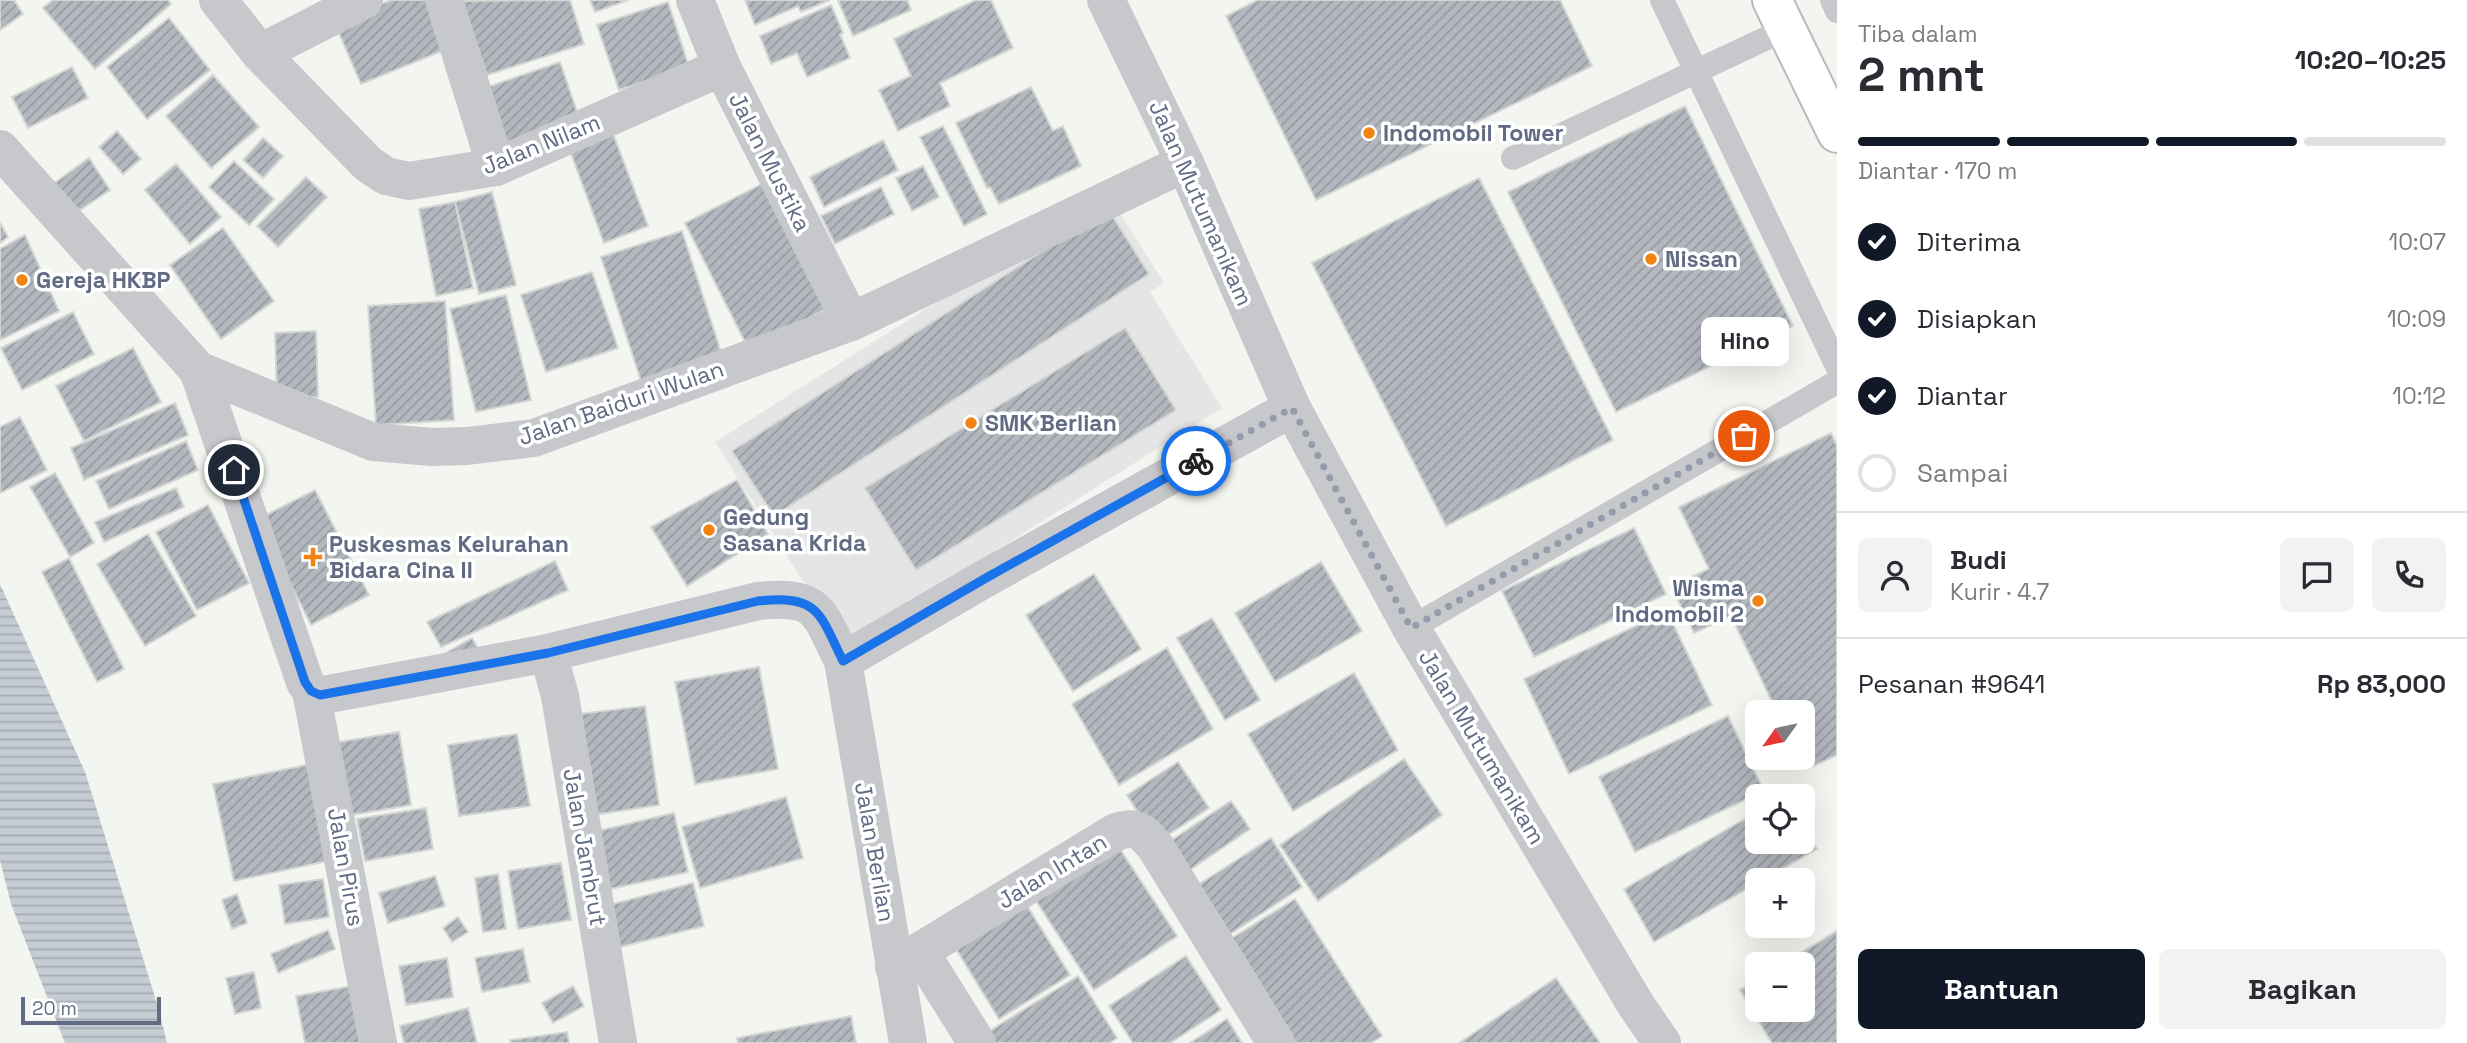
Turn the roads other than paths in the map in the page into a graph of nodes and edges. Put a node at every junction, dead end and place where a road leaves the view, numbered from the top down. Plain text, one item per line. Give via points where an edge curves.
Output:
1 (218, 0) edge
2 (364, 0) edge
3 (444, 0) edge
4 (695, 0) edge
5 (1106, 0) edge
6 (1662, 0) edge
7 (1832, 0) edge
8 (1837, 11) edge
9 (1779, 15) edge
10 (260, 54) junction
11 (722, 67) junction
12 (1695, 71) junction
13 (1837, 133) edge
14 (0, 149) edge
15 (1513, 158) dead end
16 (1185, 163) junction
17 (496, 167) junction
18 (851, 322) junction
19 (1837, 366) edge
20 (198, 370) junction
21 (1837, 382) edge
22 (1292, 408) junction
23 (1411, 628) junction
24 (548, 653) junction
25 (843, 661) junction
26 (311, 691) junction
27 (907, 959) junction
28 (378, 1043) edge
29 (618, 1043) edge
30 (908, 1043) edge
31 (978, 1043) edge
32 (1276, 1043) edge
33 (1662, 1043) edge

1 - 10 street, Jalan Nilam
2 - 10 street
3 - 17 street
4 - 11 street, Jalan Mustika
5 - 16 street, Jalan Mutumanikam
6 - 12 lane
7 - 8 lane
9 - 12 lane
9 - 13 highway
10 - 17 street, Jalan Nilam via 368,164 386,176 410,181
11 - 17 street, Jalan Nilam
11 - 18 street, Jalan Mustika
12 - 15 lane
12 - 19 lane
14 - 20 street, Jalan Baiduri Wulan
16 - 18 street, Jalan Baiduri Wulan
16 - 22 street, Jalan Mutumanikam
18 - 20 street, Jalan Baiduri Wulan via 534,438 467,446 373,442
20 - 26 street, Jalan Pirus
21 - 23 lane
22 - 23 street, Jalan Mutumanikam
22 - 25 street
23 - 33 street, Jalan Mutumanikam
24 - 25 street, Jalan Berlian via 781,599 802,601 818,612
24 - 26 street, Jalan Berlian via 329,694
24 - 29 street, Jalan Jambrut via 560,696
25 - 27 street, Jalan Berlian
26 - 28 street, Jalan Pirus
27 - 30 street, Jalan Berlian
27 - 31 street
27 - 32 street, Jalan Intan via 1129,828 1141,831 1155,846

